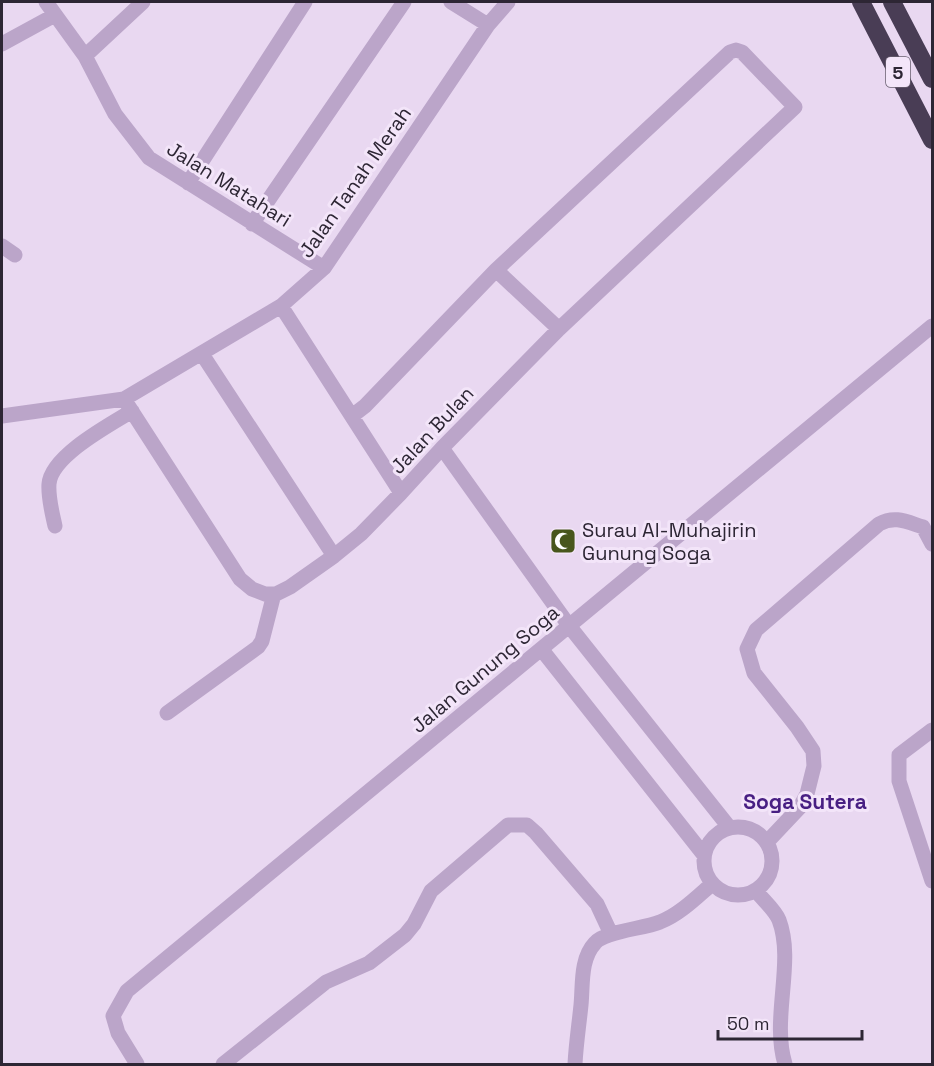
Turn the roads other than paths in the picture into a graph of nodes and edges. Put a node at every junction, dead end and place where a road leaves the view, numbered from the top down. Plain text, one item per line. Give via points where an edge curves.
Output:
1 (46, 2) edge
2 (143, 2) edge
3 (305, 2) edge
4 (404, 2) edge
5 (451, 2) edge
6 (508, 2) edge
7 (861, 2) edge
8 (892, 2) edge
9 (55, 15) junction
10 (488, 25) junction
11 (2, 44) edge
12 (85, 56) junction
13 (933, 79) edge
14 (933, 140) edge
15 (188, 183) junction
16 (252, 224) junction
17 (2, 246) edge
18 (15, 255) dead end
19 (324, 268) junction
20 (496, 270) junction
21 (281, 306) junction
22 (933, 326) edge
23 (559, 329) junction
24 (202, 354) junction
25 (128, 405) junction
26 (2, 416) edge
27 (352, 416) junction
28 (442, 448) junction
29 (401, 493) junction
30 (55, 526) dead end
31 (933, 544) edge
32 (334, 556) junction
33 (274, 594) junction
34 (570, 627) junction
35 (542, 650) junction
36 (167, 713) dead end
37 (933, 730) edge
38 (729, 828) junction
39 (767, 842) junction
40 (704, 855) junction
41 (933, 881) edge
42 (712, 884) junction
43 (756, 891) junction
44 (610, 934) junction
45 (137, 1065) edge
46 (223, 1065) edge
47 (575, 1065) edge
48 (785, 1065) edge

1 - 9 street, Jalan Matahari
2 - 12 street
3 - 15 street
4 - 16 street
5 - 10 street
6 - 10 street, Jalan Tanah Merah
7 - 14 highway, 5
8 - 13 highway, 5
9 - 11 street
9 - 12 street, Jalan Matahari
10 - 19 street, Jalan Tanah Merah
12 - 15 street, Jalan Matahari via 115,114 149,158
15 - 16 street, Jalan Matahari
16 - 19 street, Jalan Matahari
17 - 18 street
19 - 21 street, Jalan Tanah Merah
20 - 23 street
20 - 23 street, Jalan Bulan via 730,52 742,52 795,107
20 - 27 street
21 - 24 street, Jalan Tanah Merah
21 - 27 street
22 - 34 street, Jalan Gunung Soga
23 - 28 street, Jalan Bulan
24 - 25 street, Jalan Tanah Merah
24 - 32 street
25 - 26 street, Jalan Tanah Merah
25 - 30 street via 60,461 49,482
25 - 33 street via 240,579 252,589
27 - 29 street
28 - 29 street, Jalan Bulan
28 - 34 street
29 - 32 street, Jalan Bulan
31 - 39 street via 923,527 899,519 879,524 756,630 747,649 754,673 813,751 814,766 800,807
32 - 33 street, Jalan Bulan
33 - 36 street via 258,647
34 - 35 street, Jalan Gunung Soga
34 - 38 street
35 - 40 street
35 - 45 street, Jalan Gunung Soga via 127,991 114,1016 118,1033
37 - 41 street via 899,755 899,781
38 - 39 street via 750,828
38 - 40 street via 712,838
39 - 43 street via 773,863 765,883
40 - 42 street via 706,875
42 - 43 street via 728,894 747,895
42 - 44 street via 663,921
43 - 48 street via 778,918 785,943 780,1021 780,1049
44 - 46 street via 597,904 536,833 527,825 508,825 431,891 405,935 369,963 326,982
44 - 47 street via 596,941 588,953

